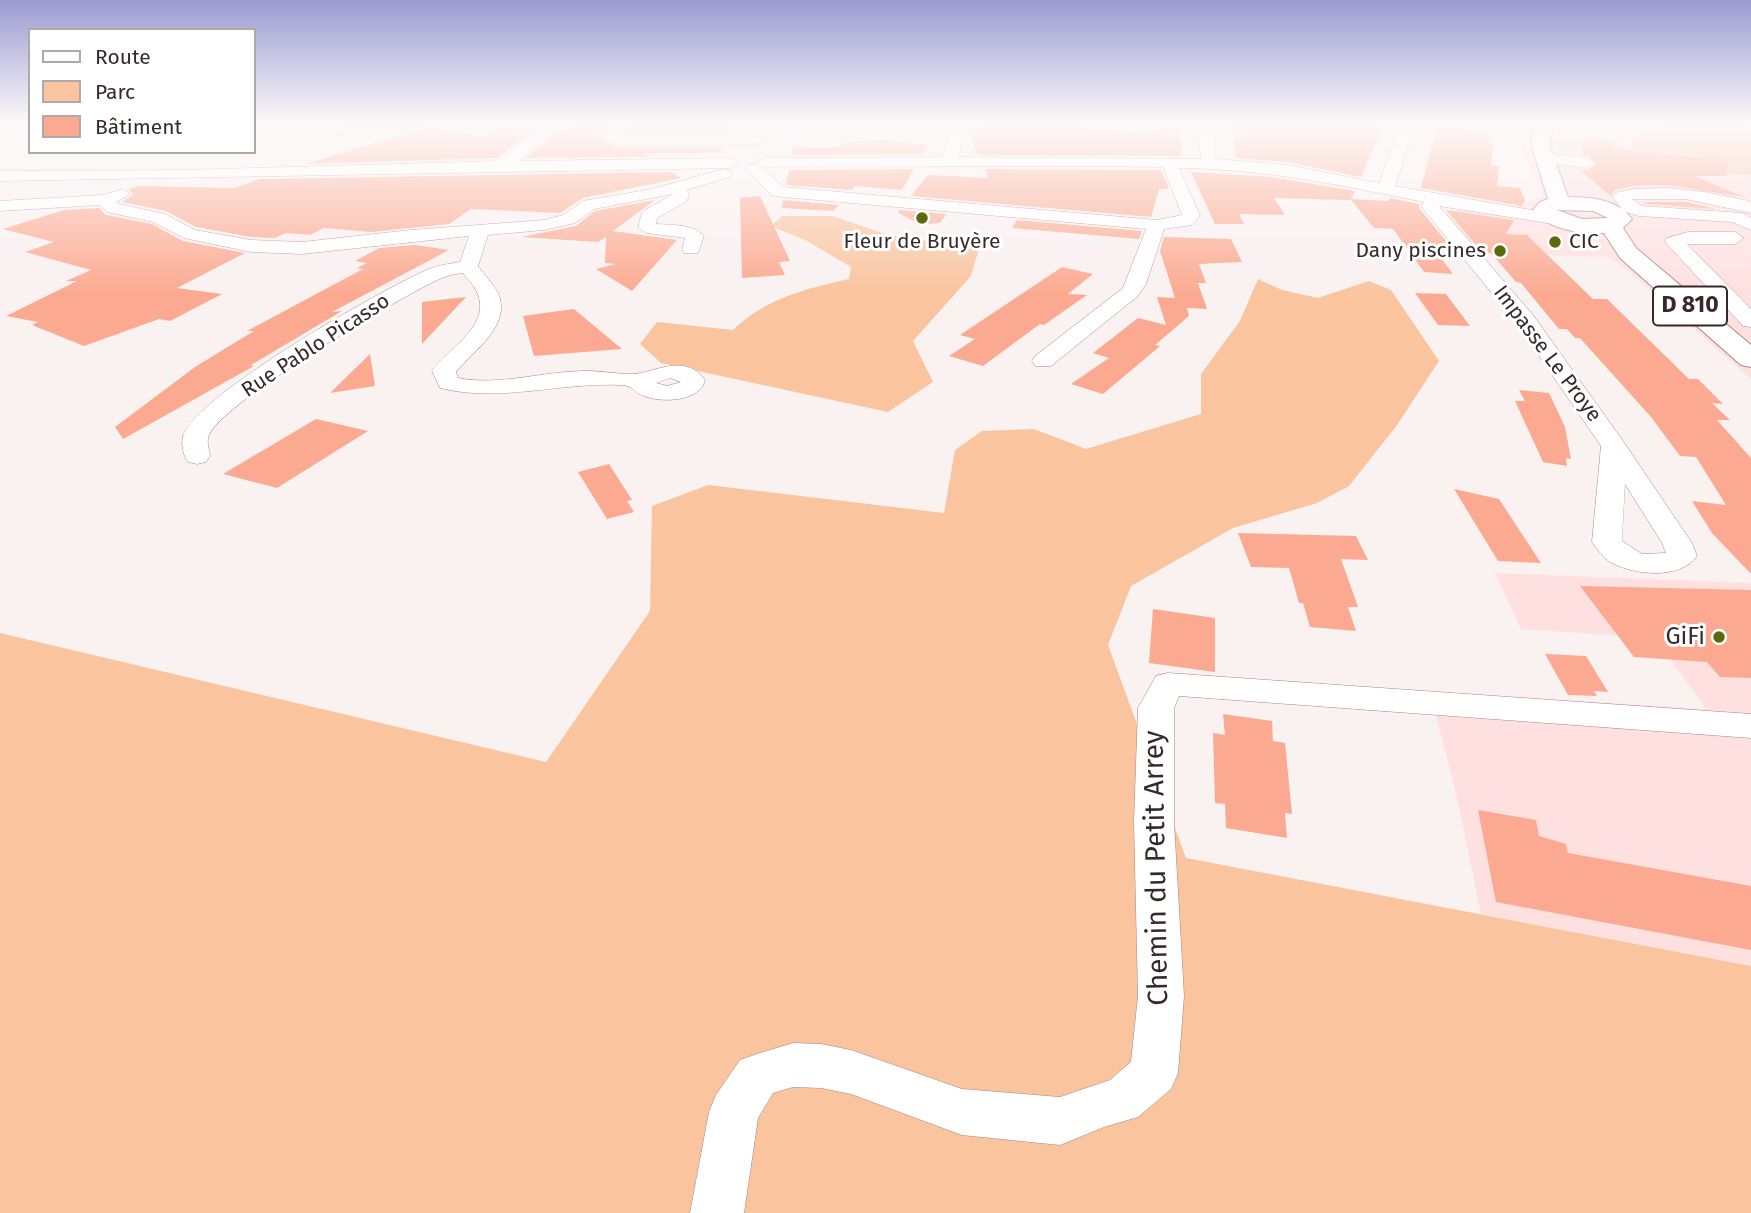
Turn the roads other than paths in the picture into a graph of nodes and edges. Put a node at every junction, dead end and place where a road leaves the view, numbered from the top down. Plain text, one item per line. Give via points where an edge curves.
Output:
1 (153, 181) edge
2 (696, 181) edge
3 (766, 181) edge
4 (1177, 181) edge
5 (1338, 181) edge
6 (1391, 181) edge
7 (1553, 181) edge
8 (1556, 181) edge
9 (676, 187) junction
10 (1383, 189) junction
11 (1435, 199) junction
12 (104, 200) junction
13 (1590, 205) junction
14 (0, 206) edge
15 (1559, 214) junction
16 (1615, 220) junction
17 (1746, 221) edge
18 (1157, 225) junction
19 (481, 231) junction
20 (691, 249) dead end
21 (1628, 253) junction
22 (468, 266) junction
23 (1751, 321) edge
24 (1751, 359) edge
25 (1043, 361) dead end
26 (645, 380) dead end
27 (1614, 446) dead end
28 (197, 456) dead end
29 (1751, 726) edge
30 (717, 1213) edge

1 - 12 street
2 - 9 street
3 - 18 street via 783,192
4 - 18 street via 1191,216 1186,221
5 - 10 street
6 - 10 street
7 - 15 main road
8 - 13 main road
9 - 19 street via 589,205 569,219 544,225
9 - 20 street via 681,197 649,216 647,228 690,233 695,236
10 - 11 street
11 - 15 street via 1493,210
11 - 27 street, Impasse Le Proye via 1430,206 1525,320
12 - 14 street
12 - 19 street via 113,208 159,218 190,234 271,247
13 - 15 main road
13 - 16 main road
15 - 16 main road
15 - 21 main road, D 810
16 - 17 street via 1709,226
16 - 21 main road, D 810
17 - 17 street via 1716,197 1621,197 1629,207 1648,213
17 - 23 street via 1749,237 1674,242
18 - 25 street via 1131,292
19 - 22 street
21 - 24 main road, D 810
22 - 26 street via 486,288 492,310 487,324 444,372 448,383 495,389 563,379
22 - 28 street, Rue Pablo Picasso via 425,278 255,382 203,424 196,436
29 - 30 street, Chemin du Petit Arrey via 1168,684 1156,708 1154,822 1161,996 1154,1073 1121,1101 1060,1121 962,1112 821,1066 793,1065 757,1076 734,1112

